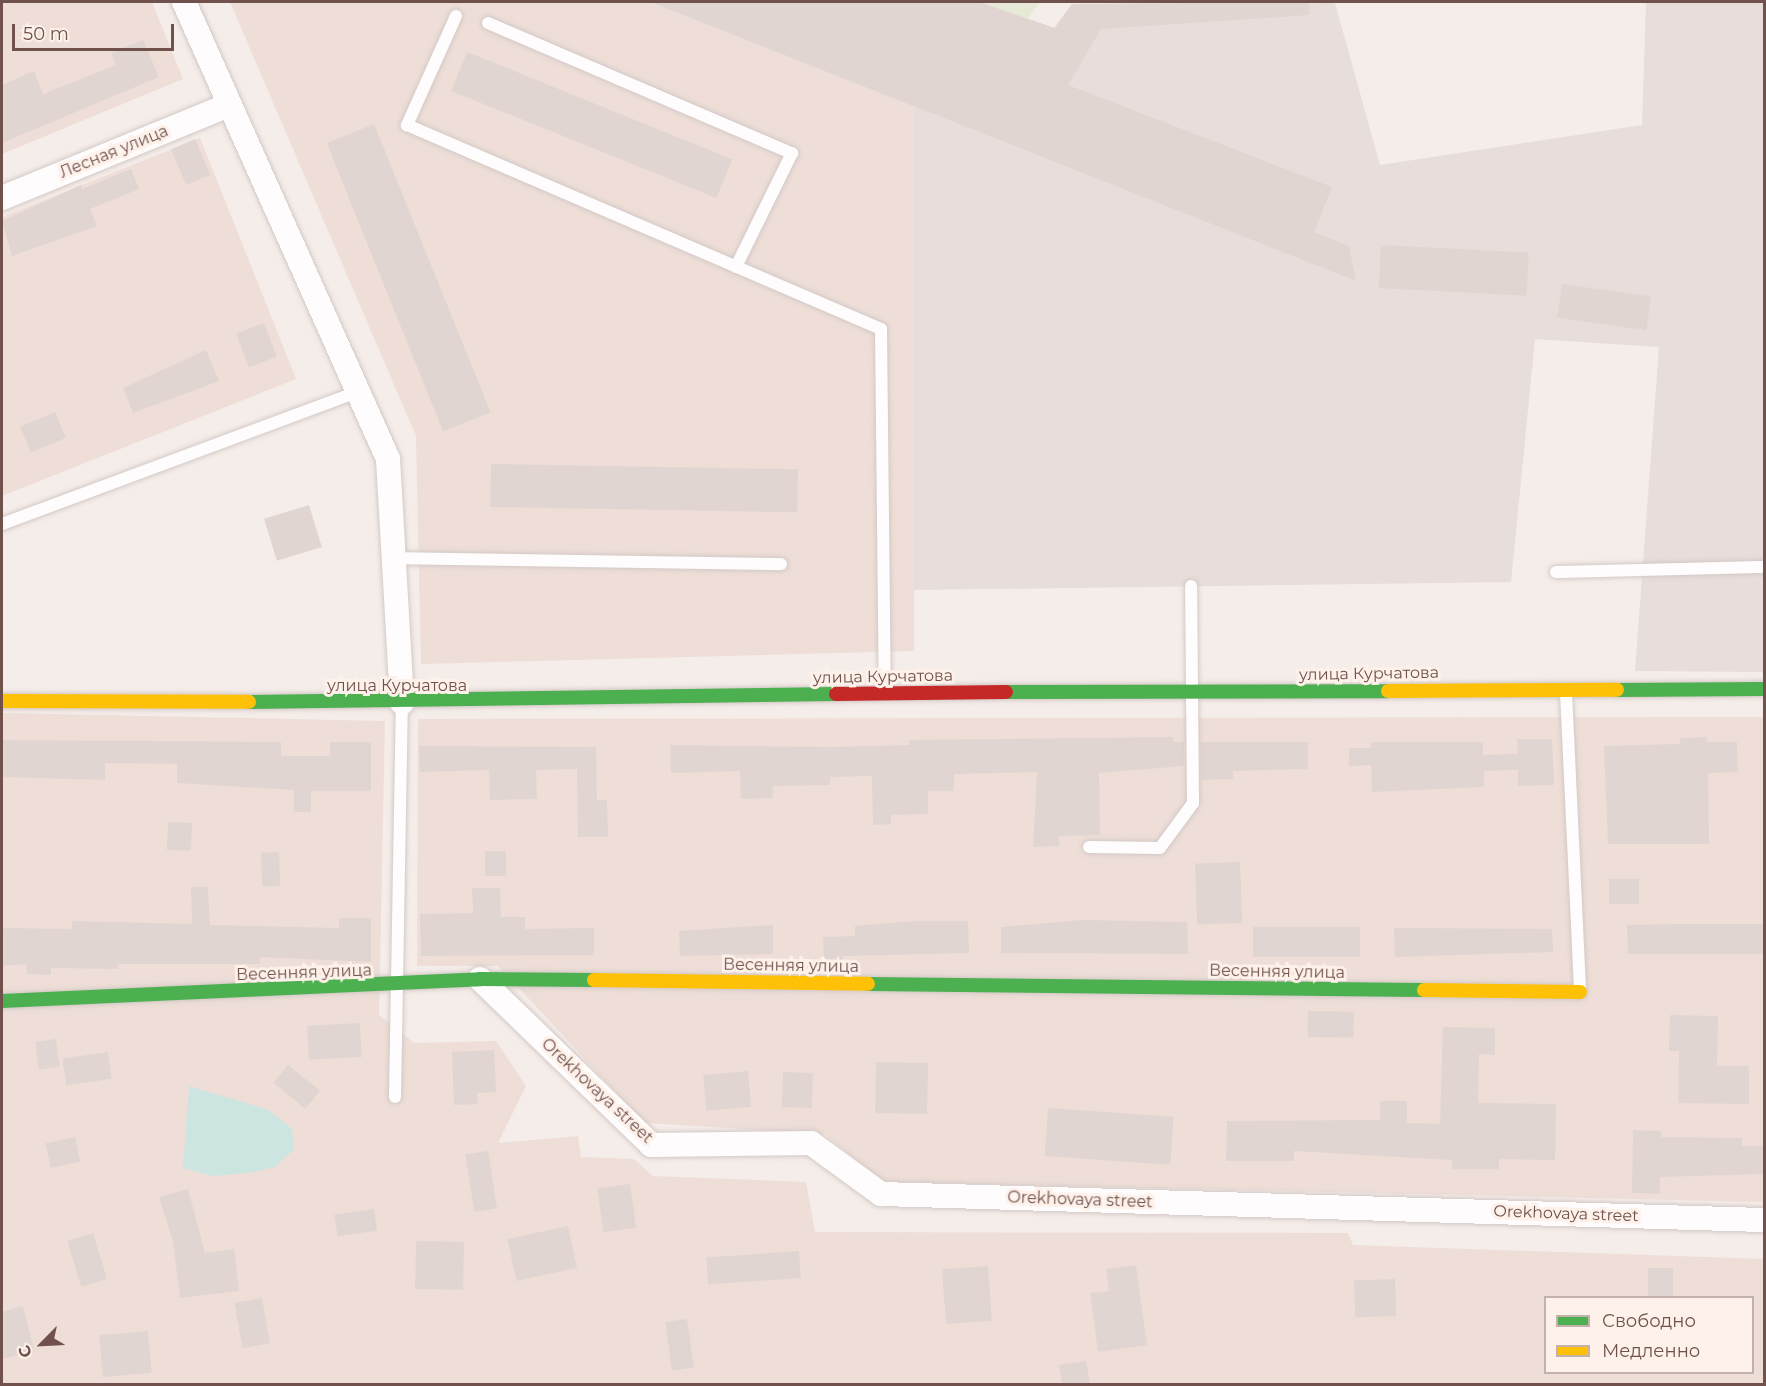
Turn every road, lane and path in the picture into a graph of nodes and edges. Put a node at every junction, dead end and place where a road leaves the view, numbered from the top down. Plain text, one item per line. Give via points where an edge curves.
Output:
1 (184, 2) edge
2 (456, 16) dead end
3 (489, 23) dead end
4 (226, 106) junction
5 (2, 198) edge
6 (736, 267) junction
7 (357, 392) junction
8 (2, 524) edge
9 (394, 558) junction
10 (781, 564) dead end
11 (1764, 567) edge
12 (1556, 572) dead end
13 (1191, 586) dead end
14 (1565, 687) junction
15 (1764, 689) edge
16 (885, 693) junction
17 (1195, 693) junction
18 (2, 701) edge
19 (402, 703) junction
20 (1089, 847) dead end
21 (480, 979) junction
22 (399, 986) junction
23 (1580, 992) joint
24 (2, 1001) edge
25 (395, 1097) dead end
26 (1764, 1220) edge

1 - 4 street
2 - 6 lane via 407,125
3 - 6 lane via 792,153
4 - 5 street, Лесная улица
4 - 7 street
6 - 16 lane via 881,329
7 - 8 lane
7 - 9 street via 388,459
9 - 10 lane
9 - 19 street
11 - 12 lane
13 - 17 lane
14 - 15 street, улица Курчатова
14 - 17 street, улица Курчатова
14 - 23 lane
16 - 17 street, улица Курчатова
16 - 19 street, улица Курчатова
17 - 20 lane via 1193,803 1160,848
18 - 19 street, улица Курчатова
19 - 22 lane
21 - 22 street, Весенняя улица
21 - 23 street, Весенняя улица
21 - 26 street, Orekhovaya street via 651,1145 811,1143 880,1194
22 - 24 street, Весенняя улица
22 - 25 lane

